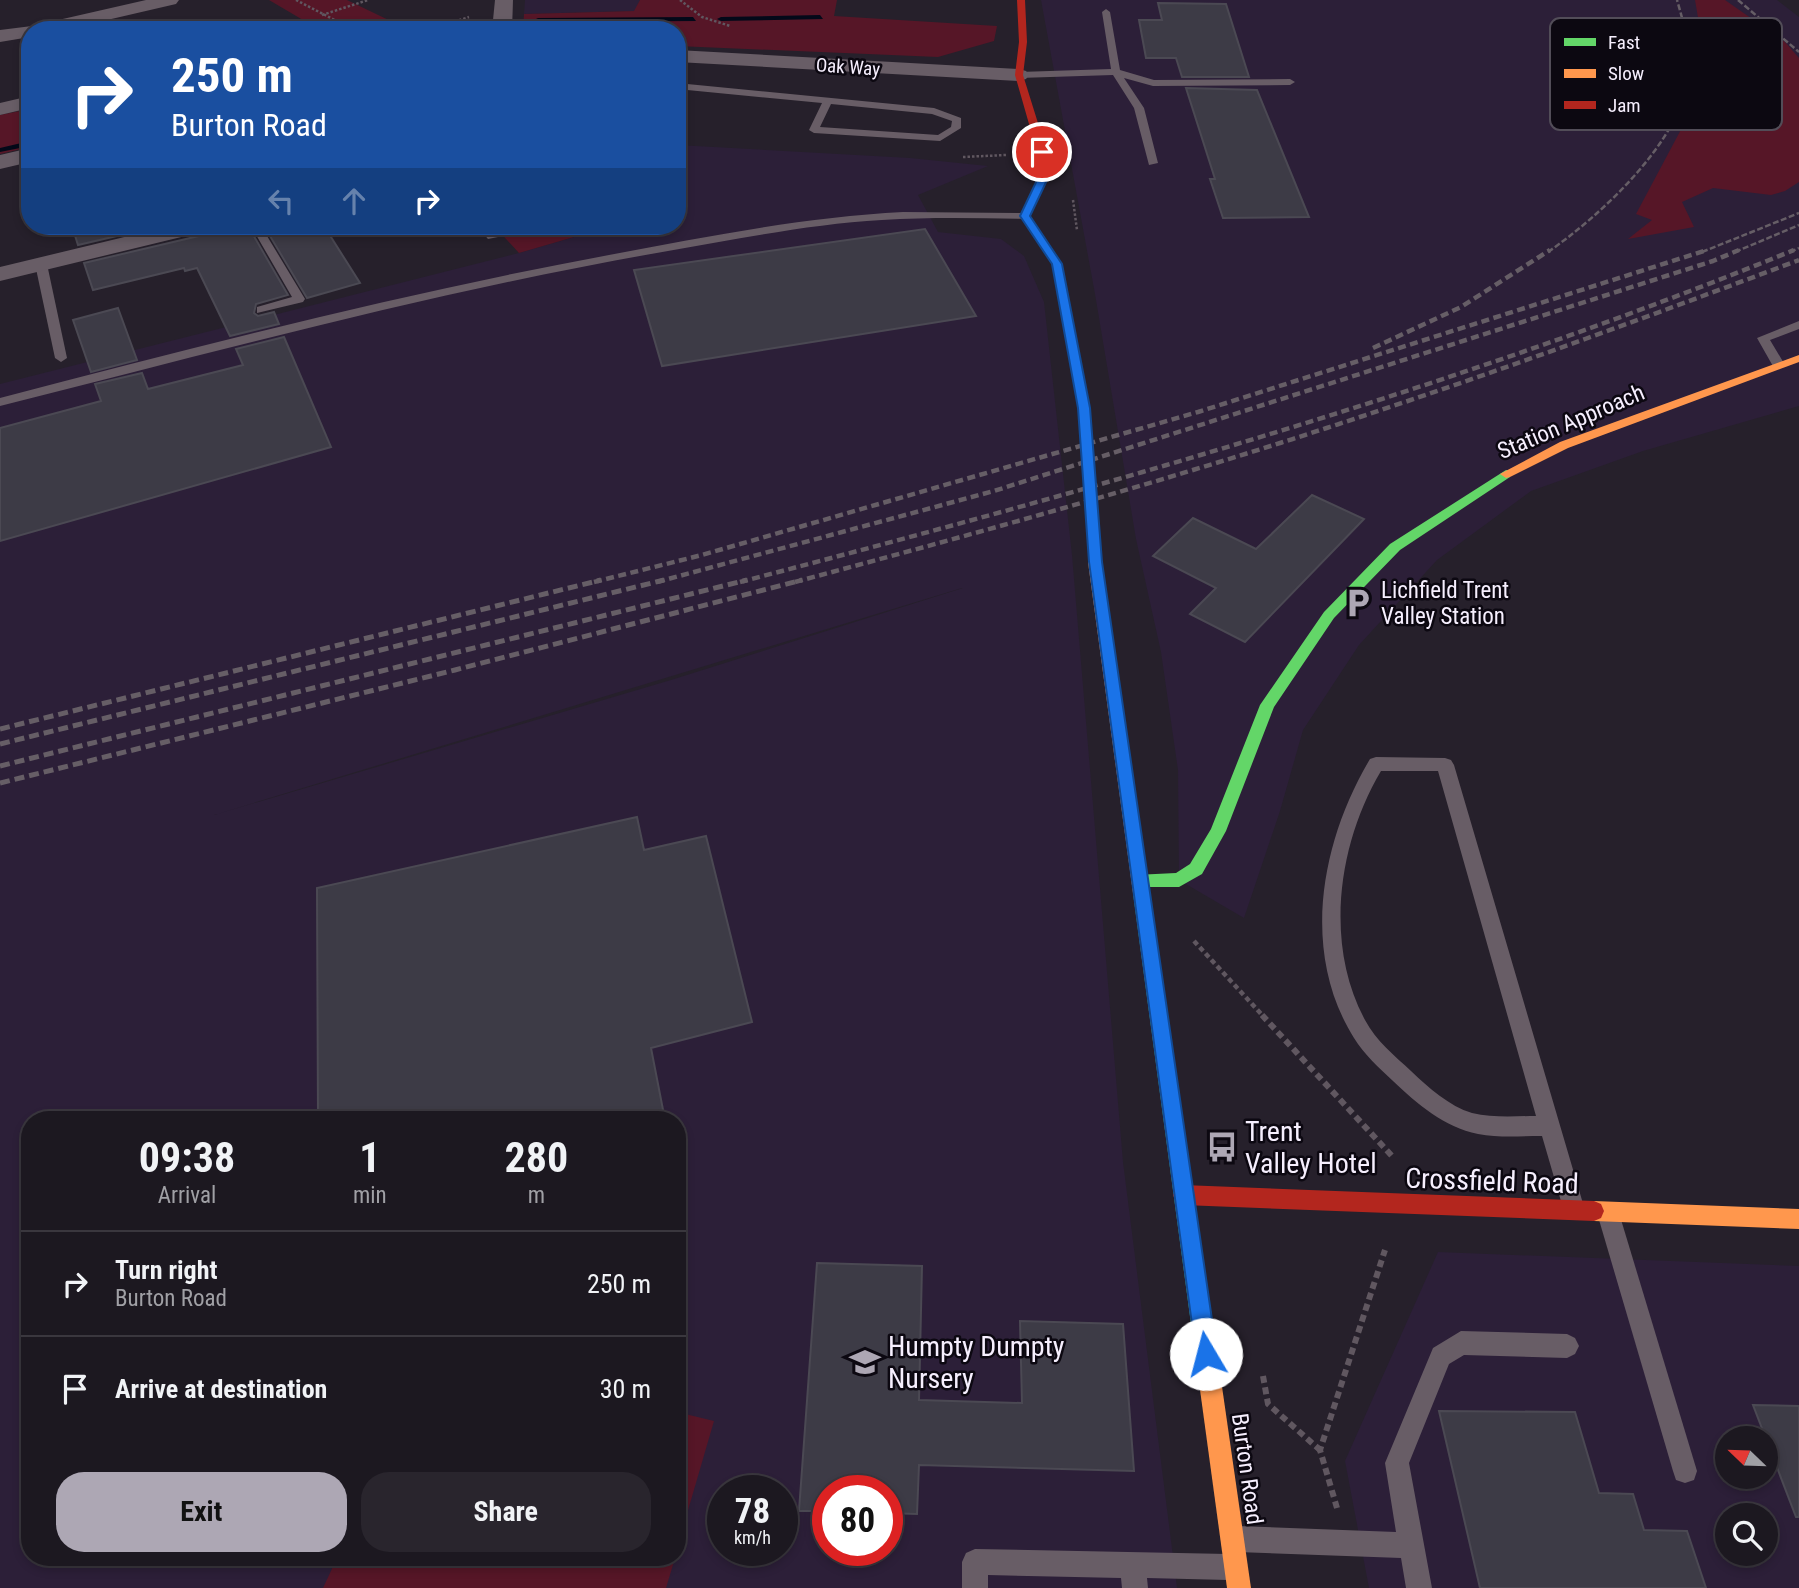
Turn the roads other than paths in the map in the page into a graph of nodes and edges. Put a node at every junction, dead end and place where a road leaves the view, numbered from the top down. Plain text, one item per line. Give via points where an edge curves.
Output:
1 (170, 0) edge
2 (504, 0) edge
3 (1021, 0) edge
4 (1105, 12) dead end
5 (77, 21) edge
6 (503, 21) edge
7 (21, 32) edge
8 (0, 36) edge
9 (686, 57) edge
10 (1116, 72) junction
11 (1018, 75) junction
12 (1290, 82) dead end
13 (686, 87) edge
14 (828, 100) junction
15 (21, 104) edge
16 (0, 108) edge
17 (21, 157) edge
18 (0, 162) edge
19 (1153, 163) dead end
20 (1025, 216) junction
21 (261, 235) edge
22 (109, 236) edge
23 (41, 264) junction
24 (0, 274) edge
25 (261, 310) dead end
26 (1799, 325) edge
27 (61, 358) dead end
28 (1799, 358) edge
29 (1779, 365) junction
30 (0, 402) edge
31 (1141, 880) junction
32 (1549, 1126) junction
33 (1183, 1195) junction
34 (1574, 1211) junction
35 (1608, 1212) junction
36 (1799, 1219) edge
37 (1567, 1346) dead end
38 (1685, 1471) dead end
39 (1234, 1539) junction
40 (1412, 1546) junction
41 (1134, 1576) edge
42 (1238, 1577) edge
43 (975, 1588) edge
44 (1419, 1588) edge

1 - 5 street
2 - 6 street
3 - 11 main road via 1023,42
4 - 10 lane
7 - 8 street
9 - 11 street, Oak Way
10 - 11 lane
10 - 12 lane via 1153,83
10 - 19 lane via 1139,107
11 - 20 main road via 1042,152 1043,178
13 - 14 lane
14 - 14 lane via 934,111 957,120 956,128 948,135 923,138 814,130
15 - 16 street
17 - 18 street
20 - 30 lane via 861,218 506,277 280,329
20 - 31 main road, Burton Road, bridge via 1057,264 1084,408 1095,562
21 - 25 lane via 299,299
22 - 23 street
23 - 24 street
23 - 27 lane
26 - 29 lane via 1763,338
28 - 29 main road, Station Approach
29 - 31 main road, Station Approach via 1564,445 1492,481 1395,547 1329,615 1267,705 1218,831 1196,869 1179,880
31 - 33 main road, Burton Road
32 - 32 lane via 1445,765 1376,764 1355,800 1338,855 1331,899 1332,948 1342,995 1360,1030 1387,1062 1445,1112 1474,1123
32 - 34 lane
33 - 34 main road, Crossfield Road
33 - 39 main road, Burton Road
34 - 35 main road, Crossfield Road
35 - 36 main road, Crossfield Road
35 - 38 lane
37 - 40 lane via 1461,1343 1441,1356 1397,1463
39 - 40 lane
39 - 42 main road, Burton Road
40 - 44 lane
41 - 42 lane
41 - 43 lane via 975,1562

